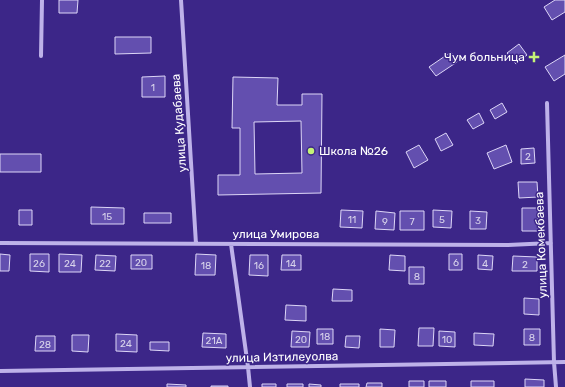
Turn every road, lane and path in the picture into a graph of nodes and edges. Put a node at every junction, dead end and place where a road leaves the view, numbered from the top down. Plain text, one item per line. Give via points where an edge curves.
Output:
1 (42, 0) edge
2 (181, 0) edge
3 (41, 56) dead end
4 (547, 103) dead end
5 (0, 243) edge
6 (551, 243) junction
7 (196, 244) junction
8 (231, 244) junction
9 (554, 362) junction
10 (565, 362) edge
11 (248, 367) junction
12 (0, 371) edge
13 (250, 387) edge
14 (556, 387) edge

1 - 3 street
2 - 7 street, улица Кудабаева
4 - 6 street, улица Комекбаева
5 - 7 street, улица Умирова
6 - 8 street, улица Умирова
6 - 9 street, улица Комекбаева
7 - 8 street, улица Умирова
8 - 11 street
9 - 10 street, улица Изтилеуолва
9 - 11 street, улица Изтилеуолва
9 - 14 street, улица Комекбаева
11 - 12 street, улица Изтилеуолва
11 - 13 street

